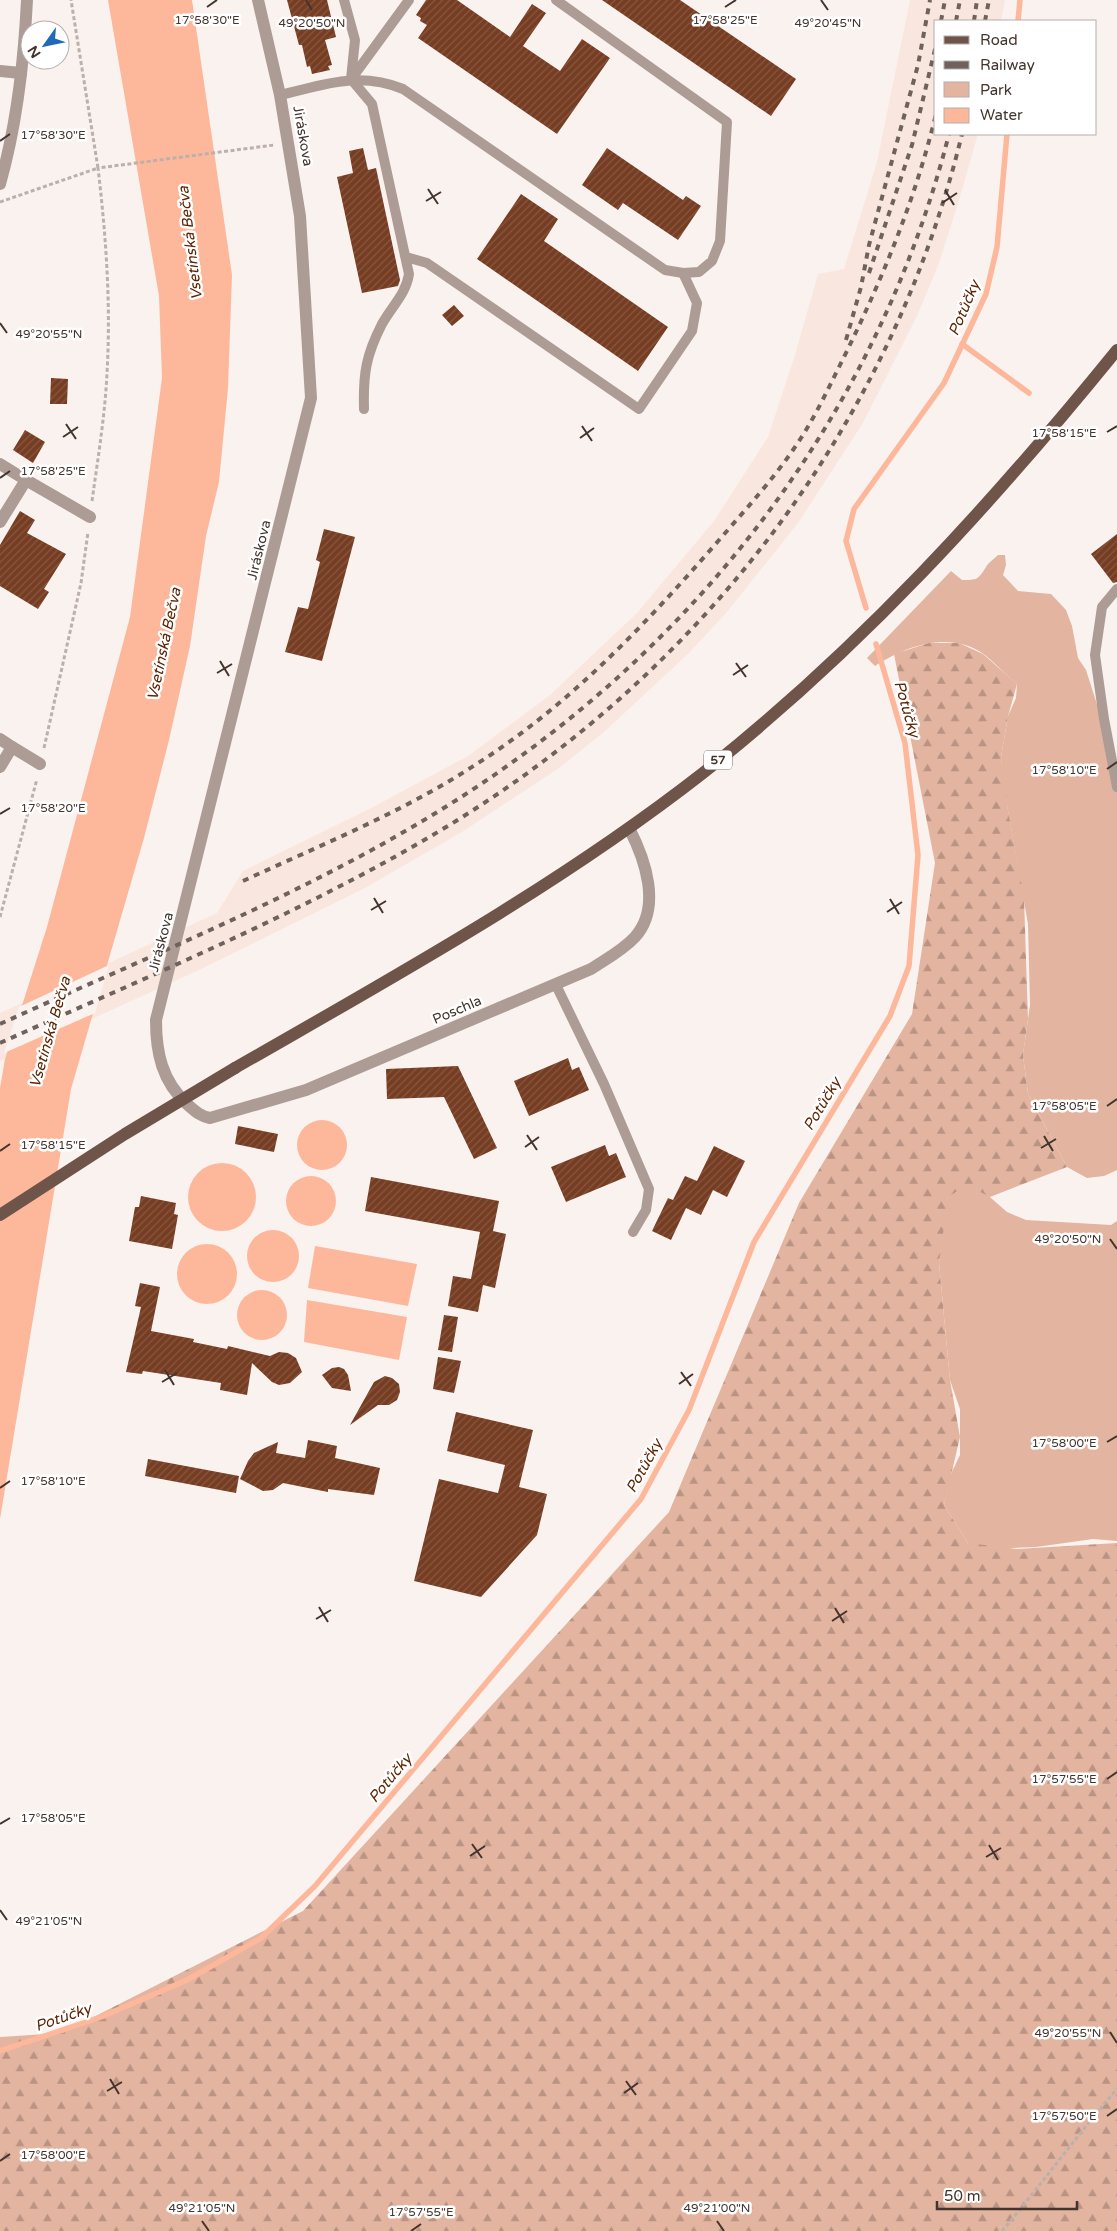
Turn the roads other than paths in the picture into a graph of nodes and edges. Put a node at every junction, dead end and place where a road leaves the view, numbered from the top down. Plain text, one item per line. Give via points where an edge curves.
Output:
1 (27, 0) edge
2 (258, 0) edge
3 (344, 0) edge
4 (409, 0) edge
5 (556, 0) edge
6 (0, 71) edge
7 (21, 73) junction
8 (351, 79) junction
9 (280, 95) junction
10 (0, 184) edge
11 (406, 257) junction
12 (683, 273) junction
13 (1117, 350) edge
14 (364, 409) dead end
15 (0, 464) edge
16 (26, 480) junction
17 (90, 517) road end
18 (0, 522) edge
19 (1117, 589) edge
20 (0, 739) edge
21 (12, 747) junction
22 (40, 764) road end
23 (0, 767) edge
24 (1117, 787) edge
25 (629, 828) junction
26 (556, 984) junction
27 (178, 1096) joint
28 (0, 1215) edge
29 (633, 1232) dead end

1 - 7 street
2 - 9 street, Jiráskova
3 - 8 lane via 355,40
4 - 8 lane
5 - 12 lane via 727,122 720,241 712,261 699,272
6 - 7 street
7 - 10 street via 10,150
8 - 9 lane
8 - 11 lane via 372,104
8 - 12 lane via 384,82 402,89 665,270
9 - 27 street, Jiráskova via 300,216 311,398 156,1020 158,1057 164,1075
11 - 12 lane via 427,263 639,409 692,331 697,303
11 - 14 lane via 407,286 383,322 368,356 363,379
13 - 25 main road, 57 via 993,497 921,576 860,636 703,773
15 - 16 street
16 - 17 street
16 - 18 street
19 - 24 lane via 1102,607 1095,655
20 - 21 street
21 - 22 street
21 - 23 street
25 - 26 street, Poschla via 641,851 647,879 648,901 644,922 636,936 617,953
25 - 28 main road, 57, bridge via 529,895 125,1134
26 - 27 street, Poschla via 298,1093 210,1118 200,1116
26 - 29 lane via 649,1188 646,1210

